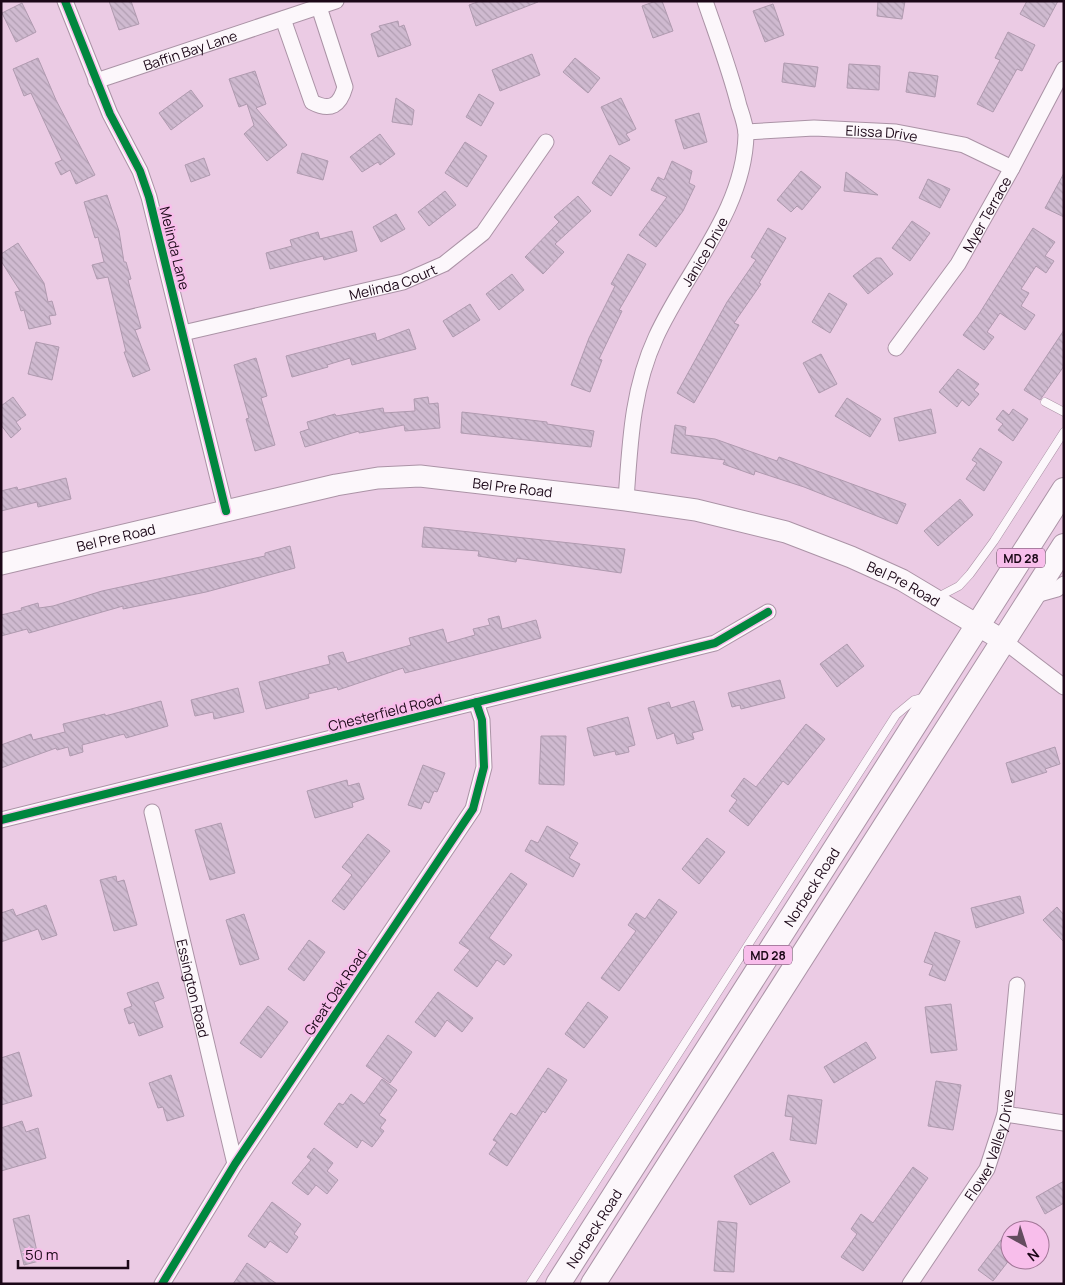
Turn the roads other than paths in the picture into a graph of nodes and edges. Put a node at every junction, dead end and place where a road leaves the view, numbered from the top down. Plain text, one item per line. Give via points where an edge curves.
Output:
1 (65, 1) edge
2 (336, 1) edge
3 (706, 1) edge
4 (319, 7) junction
5 (283, 19) junction
6 (1064, 69) edge
7 (96, 80) junction
8 (746, 132) junction
9 (546, 142) dead end
10 (1012, 168) junction
11 (183, 333) junction
12 (896, 348) dead end
13 (1045, 402) dead end
14 (1064, 412) edge
15 (1064, 432) edge
16 (1064, 490) edge
17 (626, 500) junction
18 (226, 511) junction
19 (1064, 546) edge
20 (1, 564) edge
21 (1064, 584) edge
22 (1032, 596) junction
23 (934, 599) junction
24 (768, 612) dead end
25 (978, 626) junction
26 (1004, 641) junction
27 (1064, 687) edge
28 (934, 694) junction
29 (476, 702) junction
30 (152, 812) dead end
31 (1, 820) edge
32 (1017, 985) dead end
33 (1005, 1114) junction
34 (1064, 1123) edge
35 (235, 1164) junction
36 (162, 1284) edge
37 (530, 1284) edge
38 (558, 1284) edge
39 (593, 1284) edge
40 (910, 1284) edge

1 - 7 street, Melinda Lane
2 - 4 street, Baffin Bay Lane
3 - 8 street, Janice Drive
4 - 5 street, Baffin Bay Lane
4 - 5 street via 345,87 341,100 332,106 321,107 312,102
5 - 7 street, Baffin Bay Lane
6 - 10 street, Myer Terrace
7 - 11 street, Melinda Lane via 140,171 149,197
8 - 10 street, Elissa Drive via 814,128 896,132 964,145
8 - 17 street, Janice Drive via 744,162 733,198 656,336 639,378 633,410
9 - 11 street, Melinda Court via 483,233 444,264 403,282
10 - 12 street, Myer Terrace via 958,264
11 - 18 street, Melinda Lane
13 - 14 lane
15 - 23 lane via 970,574 959,586
16 - 25 main road, Norbeck Road / MD 28
17 - 18 main road, Bel Pre Road via 420,476 378,478
17 - 23 main road, Bel Pre Road via 696,510 786,532 902,580
18 - 20 main road, Bel Pre Road
19 - 22 main road, MD 28
21 - 22 street
22 - 26 main road, MD 28
23 - 25 main road, Bel Pre Road
24 - 29 street, Chesterfield Road via 715,642
25 - 26 main road, Bel Pre Road
25 - 28 main road, Norbeck Road / MD 28
26 - 27 street
26 - 39 main road, MD 28
28 - 37 lane via 914,700 896,715
28 - 38 main road, Norbeck Road / MD 28
29 - 31 street, Chesterfield Road
29 - 35 street, Great Oak Road via 482,720 484,767 473,809
30 - 35 street, Essington Road
32 - 33 street, Flower Valley Drive
33 - 34 street
33 - 40 street, Flower Valley Drive via 987,1170
35 - 36 street, Great Oak Road

